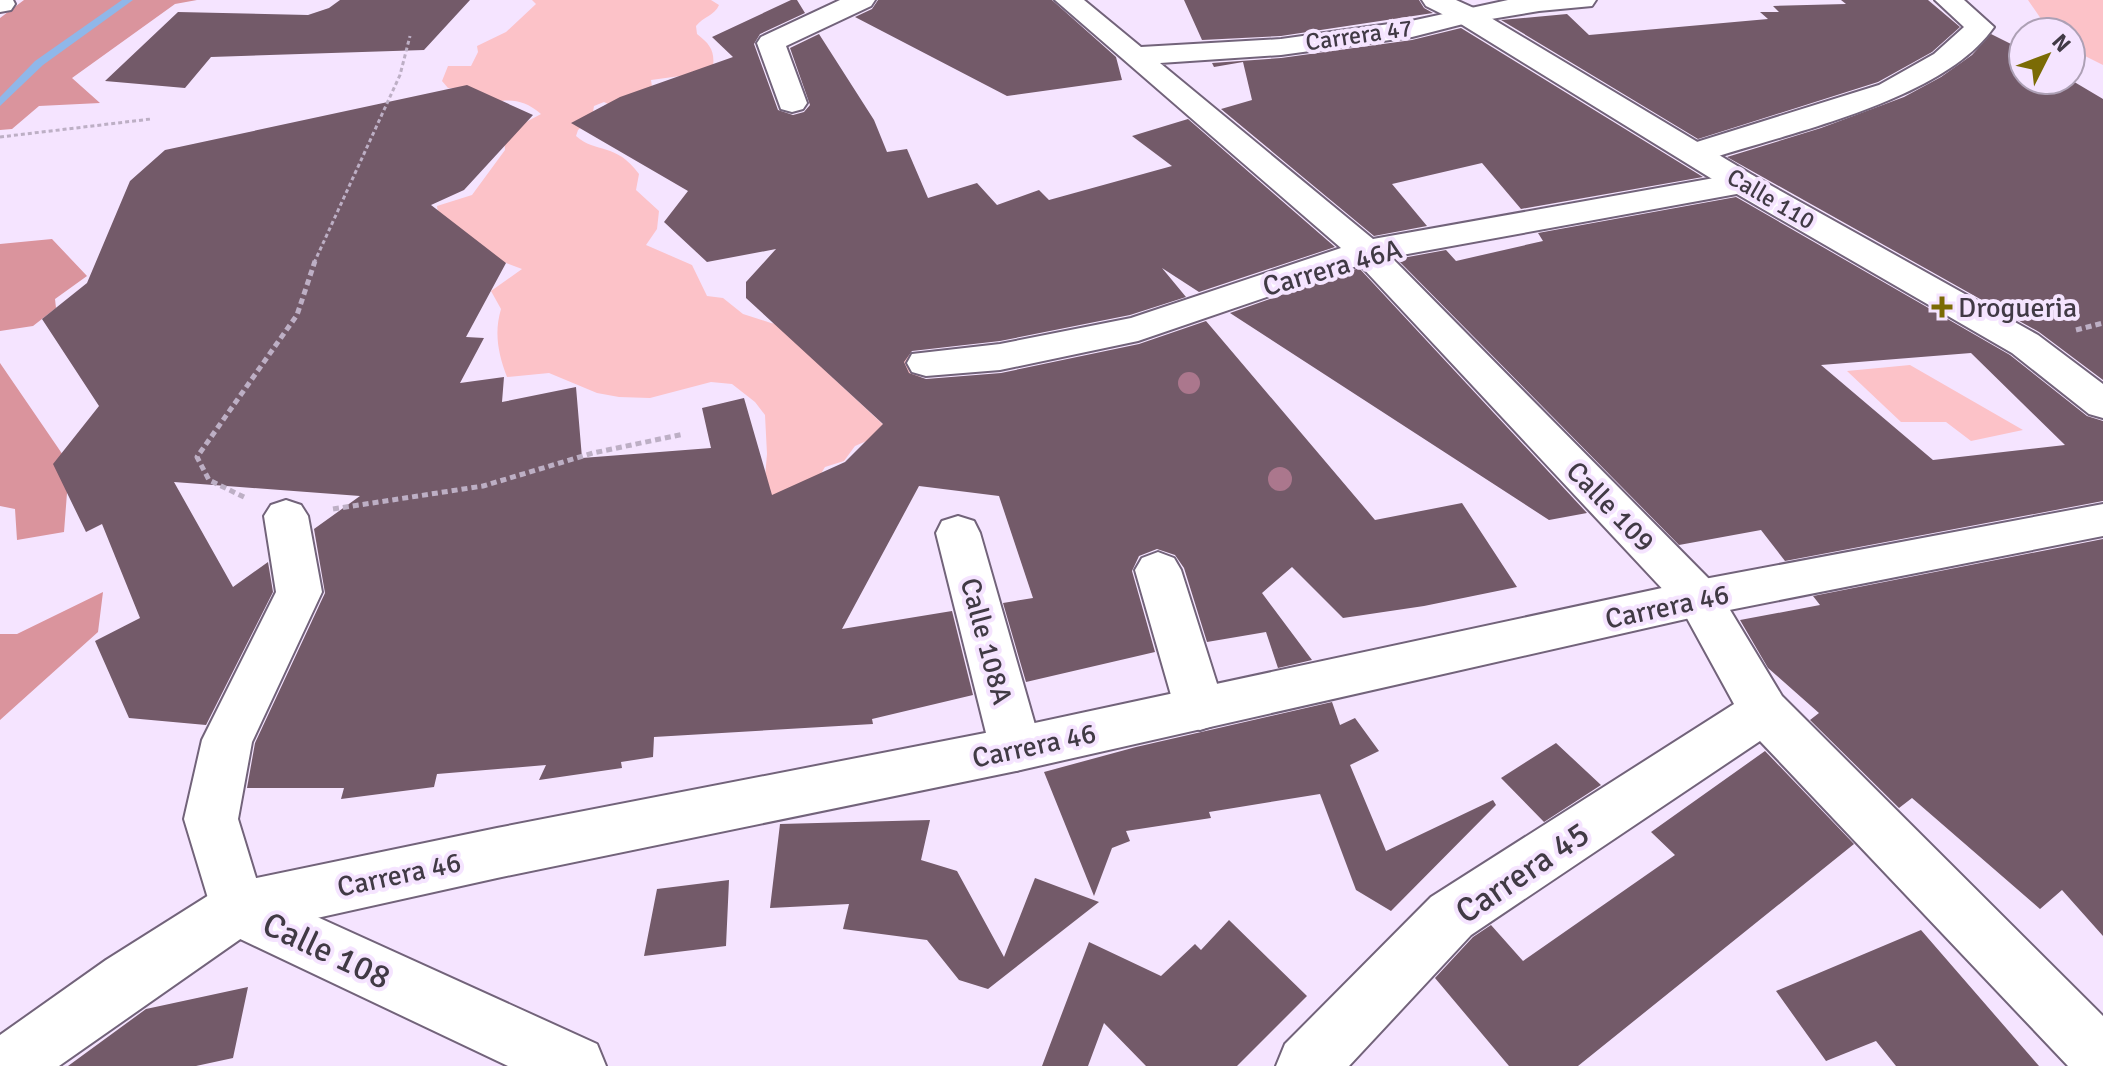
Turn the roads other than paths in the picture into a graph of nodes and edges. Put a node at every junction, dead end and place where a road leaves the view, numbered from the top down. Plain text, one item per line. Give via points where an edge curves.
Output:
1 (862, 0) edge
2 (1068, 0) edge
3 (1435, 0) edge
4 (1583, 0) edge
5 (1948, 0) edge
6 (1466, 15) junction
7 (1133, 56) junction
8 (792, 103) dead end
9 (1695, 153) junction
10 (1742, 183) junction
11 (1366, 251) junction
12 (926, 363) dead end
13 (2103, 404) edge
14 (286, 516) road end
15 (2103, 520) edge
16 (958, 533) dead end
17 (1158, 570) dead end
18 (1699, 598) junction
19 (1200, 709) junction
20 (1764, 711) junction
21 (1016, 749) junction
22 (237, 909) junction
23 (2103, 1059) edge
24 (8, 1066) edge
25 (575, 1066) edge
26 (1307, 1066) edge

1 - 8 street via 771,43
2 - 7 street, Calle 109
3 - 6 street, Calle 110
4 - 6 street, Carrera 47
5 - 9 street via 1980,27 1944,60 1889,91
6 - 7 street, Carrera 47 via 1412,29 1281,47
6 - 9 street, Calle 110
7 - 11 street, Calle 109
9 - 10 street, Calle 110
10 - 11 street, Carrera 46A
10 - 13 street, Calle 110 via 2025,344
11 - 12 street, Carrera 46A via 1138,329 1000,357
11 - 18 street, Calle 109
14 - 22 street, Calle 108 via 299,592 227,740 211,819
15 - 18 street, Carrera 46
16 - 21 street, Calle 108A
17 - 19 street
18 - 19 street, Carrera 46
18 - 20 street, Calle 109
19 - 21 street, Carrera 46
20 - 23 street, Calle 109
20 - 26 street, Carrera 45 via 1451,916
21 - 22 street, Carrera 46
22 - 24 street, Carrera 46
22 - 25 street, Calle 108

